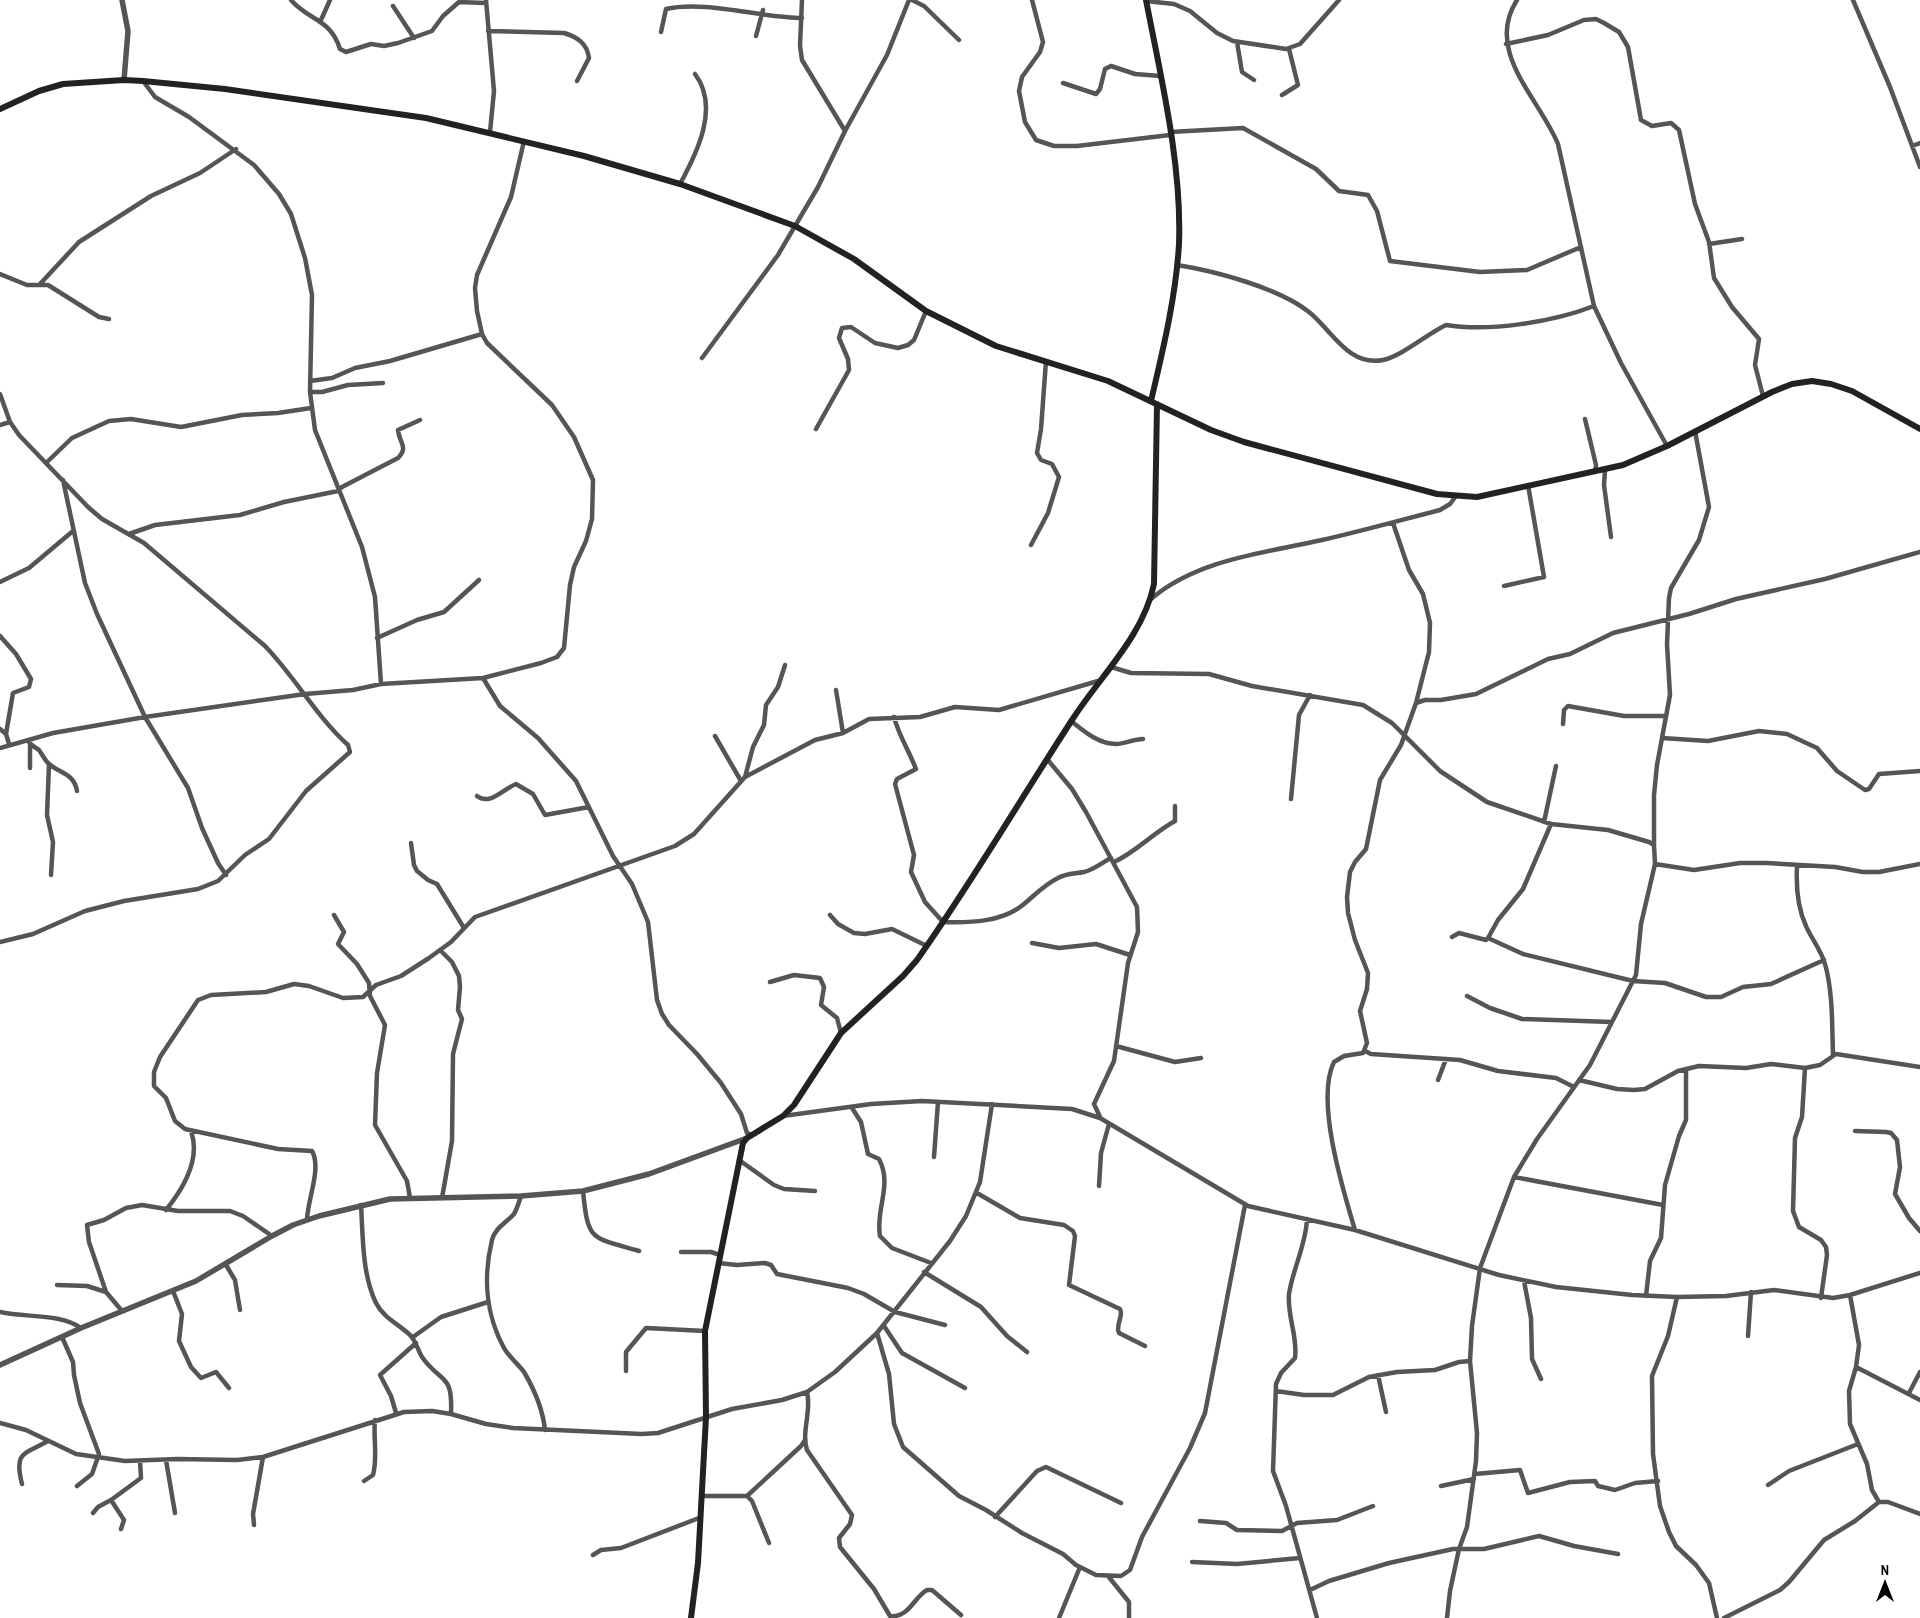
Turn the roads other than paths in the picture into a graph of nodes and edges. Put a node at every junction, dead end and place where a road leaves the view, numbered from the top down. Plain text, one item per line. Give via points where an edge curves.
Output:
1 (122, 0) edge
2 (291, 0) edge
3 (330, 0) edge
4 (802, 0) edge
5 (910, 0) edge
6 (1032, 0) edge
7 (1339, 0) edge
8 (1517, 0) edge
9 (1854, 0) edge
10 (1146, 1) edge
11 (486, 2) edge
12 (715, 2) dead end
13 (746, 5) dead end
14 (393, 6) dead end
15 (764, 10) junction
16 (802, 18) junction
17 (321, 20) junction
18 (488, 31) junction
19 (661, 32) dead end
20 (756, 36) dead end
21 (414, 38) junction
22 (959, 40) dead end
23 (1237, 42) junction
24 (1506, 44) junction
25 (1289, 48) junction
26 (695, 74) dead end
27 (1160, 76) junction
28 (124, 80) junction
29 (577, 80) dead end
30 (1254, 80) dead end
31 (143, 81) junction
32 (1063, 83) dead end
33 (1282, 95) dead end
34 (0, 109) edge
35 (845, 130) junction
36 (490, 132) junction
37 (1170, 133) junction
38 (524, 141) junction
39 (1920, 143) edge
40 (1912, 146) junction
41 (236, 149) junction
42 (1920, 167) edge
43 (680, 184) junction
44 (795, 226) junction
45 (1742, 239) dead end
46 (1710, 244) junction
47 (1582, 247) junction
48 (1177, 265) junction
49 (0, 274) edge
50 (40, 284) junction
51 (1594, 306) junction
52 (926, 311) junction
53 (109, 320) dead end
54 (482, 334) junction
55 (702, 358) dead end
56 (1046, 361) junction
57 (310, 381) junction
58 (383, 383) dead end
59 (310, 392) junction
60 (0, 394) edge
61 (1763, 396) junction
62 (1154, 402) junction
63 (311, 408) junction
64 (1585, 419) dead end
65 (420, 420) dead end
66 (10, 422) junction
67 (0, 425) edge
68 (816, 429) dead end
69 (1920, 429) edge
70 (1695, 431) junction
71 (1667, 446) junction
72 (46, 463) junction
73 (1605, 470) junction
74 (1595, 472) junction
75 (62, 478) junction
76 (1528, 485) junction
77 (338, 491) junction
78 (1456, 496) junction
79 (1393, 523) junction
80 (73, 531) junction
81 (129, 534) junction
82 (1611, 537) dead end
83 (1031, 545) dead end
84 (1920, 552) edge
85 (479, 580) dead end
86 (0, 582) edge
87 (1504, 586) dead end
88 (1151, 598) junction
89 (1667, 620) junction
90 (0, 636) edge
91 (377, 638) junction
92 (785, 665) dead end
93 (1111, 667) junction
94 (483, 678) junction
95 (1098, 681) junction
96 (381, 684) junction
97 (836, 690) dead end
98 (305, 694) junction
99 (1310, 695) junction
100 (1416, 703) junction
101 (1666, 716) junction
102 (145, 717) junction
103 (894, 718) junction
104 (1071, 722) junction
105 (1562, 724) dead end
106 (0, 729) edge
107 (843, 733) junction
108 (6, 734) junction
109 (1403, 734) junction
110 (715, 736) dead end
111 (1662, 738) junction
112 (1143, 739) dead end
113 (29, 742) junction
114 (9, 744) junction
115 (0, 748) edge
116 (1047, 759) junction
117 (49, 764) junction
118 (1556, 766) dead end
119 (30, 768) dead end
120 (1920, 771) edge
121 (743, 779) junction
122 (77, 791) dead end
123 (477, 796) dead end
124 (1291, 799) dead end
125 (1175, 806) dead end
126 (589, 807) junction
127 (1544, 822) junction
128 (1551, 824) junction
129 (411, 843) dead end
130 (1654, 845) junction
131 (1112, 860) junction
132 (1655, 864) junction
133 (1920, 864) edge
134 (618, 866) junction
135 (1797, 866) junction
136 (50, 875) dead end
137 (226, 875) junction
138 (334, 915) dead end
139 (830, 915) dead end
140 (943, 922) junction
141 (464, 928) junction
142 (1452, 937) dead end
143 (1488, 938) junction
144 (0, 942) edge
145 (1032, 943) dead end
146 (927, 946) junction
147 (440, 950) junction
148 (1130, 955) junction
149 (1824, 960) junction
150 (1633, 981) junction
151 (770, 982) dead end
152 (370, 992) junction
153 (1467, 996) dead end
154 (1612, 1022) junction
155 (841, 1033) junction
156 (1116, 1046) junction
157 (1365, 1051) junction
158 (1833, 1055) junction
159 (1201, 1058) dead end
160 (1446, 1059) junction
161 (1920, 1067) edge
162 (1805, 1068) junction
163 (1686, 1069) junction
164 (1438, 1080) dead end
165 (1579, 1080) junction
166 (1574, 1087) junction
167 (938, 1102) junction
168 (992, 1104) junction
169 (852, 1108) junction
170 (783, 1116) junction
171 (1100, 1118) junction
172 (1109, 1124) junction
173 (191, 1131) junction
174 (1855, 1131) dead end
175 (199, 1132) junction
176 (750, 1137) junction
177 (194, 1138) junction
178 (934, 1157) dead end
179 (739, 1160) junction
180 (1514, 1177) junction
181 (1098, 1186) dead end
182 (583, 1191) junction
183 (815, 1191) dead end
184 (977, 1194) junction
185 (522, 1196) junction
186 (410, 1198) junction
187 (442, 1198) junction
188 (173, 1201) junction
189 (1245, 1205) junction
190 (1663, 1205) junction
191 (361, 1206) junction
192 (166, 1210) junction
193 (178, 1211) junction
194 (1307, 1219) junction
195 (308, 1220) junction
196 (1355, 1230) junction
197 (1920, 1231) edge
198 (272, 1236) junction
199 (639, 1251) dead end
200 (681, 1252) dead end
201 (720, 1255) junction
202 (718, 1262) junction
203 (931, 1263) junction
204 (226, 1265) junction
205 (1480, 1268) junction
206 (924, 1272) junction
207 (1920, 1273) edge
208 (1524, 1281) junction
209 (57, 1285) dead end
210 (173, 1291) junction
211 (106, 1292) junction
212 (1751, 1292) junction
213 (1646, 1296) junction
214 (1850, 1296) junction
215 (1677, 1297) junction
216 (1821, 1298) junction
217 (488, 1302) junction
218 (240, 1310) dead end
219 (122, 1311) junction
220 (0, 1312) edge
221 (895, 1312) junction
222 (945, 1325) dead end
223 (884, 1326) junction
224 (81, 1328) junction
225 (705, 1331) junction
226 (877, 1333) junction
227 (62, 1336) junction
228 (1748, 1336) dead end
229 (413, 1337) junction
230 (416, 1343) junction
231 (1146, 1346) dead end
232 (1027, 1352) dead end
233 (1470, 1361) junction
234 (0, 1365) edge
235 (1856, 1367) junction
236 (626, 1371) dead end
237 (1920, 1372) edge
238 (1378, 1375) junction
239 (1540, 1379) dead end
240 (229, 1388) dead end
241 (965, 1388) dead end
242 (1276, 1391) junction
243 (807, 1392) junction
244 (1909, 1393) junction
245 (1920, 1400) edge
246 (1386, 1412) dead end
247 (396, 1413) junction
248 (451, 1414) junction
249 (706, 1417) junction
250 (375, 1420) junction
251 (0, 1423) edge
252 (545, 1430) junction
253 (805, 1438) junction
254 (48, 1441) junction
255 (1858, 1444) junction
256 (263, 1457) junction
257 (96, 1458) junction
258 (166, 1460) junction
259 (140, 1461) junction
260 (1475, 1476) junction
261 (364, 1481) dead end
262 (1658, 1481) junction
263 (22, 1484) dead end
264 (1768, 1485) dead end
265 (78, 1486) dead end
266 (1440, 1486) dead end
267 (702, 1496) junction
268 (747, 1496) junction
269 (110, 1500) junction
270 (1879, 1502) junction
271 (1121, 1503) dead end
272 (1373, 1506) dead end
273 (94, 1513) dead end
274 (175, 1513) dead end
275 (1920, 1514) edge
276 (995, 1516) junction
277 (699, 1518) junction
278 (1200, 1521) dead end
279 (254, 1525) dead end
280 (1292, 1526) junction
281 (121, 1529) dead end
282 (769, 1543) dead end
283 (1459, 1549) junction
284 (1618, 1554) dead end
285 (593, 1555) dead end
286 (1300, 1558) junction
287 (1192, 1562) dead end
288 (1080, 1567) junction
289 (1108, 1576) junction
290 (1310, 1590) junction
291 (961, 1615) dead end
292 (691, 1618) edge
293 (1059, 1618) edge
294 (1128, 1618) edge
295 (1317, 1618) edge
296 (1447, 1618) edge
297 (1717, 1618) edge
298 (1724, 1618) edge

1 - 28 street via 128,32
2 - 17 street via 302,12
3 - 17 street
4 - 16 street
5 - 22 street via 924,6
5 - 35 street via 887,55
6 - 37 street via 1043,42 1040,52 1022,77 1019,91 1025,122 1036,140 1054,146 1078,146
7 - 25 street via 1300,44
8 - 24 street via 1505,31
9 - 40 street
10 - 23 street via 1174,4 1190,11 1226,38
10 - 27 main road
11 - 18 street
11 - 21 street via 459,2 443,16 436,28
12 - 19 street via 671,5 664,14
13 - 15 street
14 - 21 street
15 - 16 street
15 - 20 street
16 - 35 street via 802,60
17 - 21 street via 338,39 342,51 346,52 371,44 390,45
18 - 29 street via 574,36 585,46 589,58
18 - 36 street via 494,91
23 - 25 street
23 - 30 street via 1242,72
24 - 46 street via 1548,35 1591,19 1619,32 1628,47 1641,120 1652,126 1671,124 1679,130 1693,199
24 - 47 street via 1515,68 1558,144
25 - 33 street via 1298,85
26 - 43 street via 704,88 707,111 692,162
27 - 32 street via 1135,74 1111,66 1105,69 1096,94
27 - 37 main road
28 - 31 main road
28 - 34 main road via 63,84
31 - 36 main road via 426,118
31 - 41 street via 154,98 190,117
35 - 44 street
36 - 38 main road
37 - 47 street via 1243,128 1316,169 1339,191 1368,195 1377,211 1390,261 1465,271 1527,270
37 - 48 main road via 1178,224
38 - 43 main road
38 - 54 street via 512,197 477,276 475,288
39 - 40 street
40 - 42 street
41 - 50 street via 200,173 151,196 79,242
41 - 57 street via 279,194 296,228 312,295
43 - 44 main road
44 - 52 main road via 854,259
44 - 55 street via 778,255
45 - 46 street
46 - 61 street via 1717,285 1758,336 1755,365
47 - 51 street
48 - 51 street via 1246,281 1300,306 1342,346 1371,360 1392,357 1446,325 1464,328 1540,321
48 - 62 main road
49 - 50 street via 19,283
50 - 53 street via 55,288 98,317
51 - 71 street
52 - 56 main road via 996,346
52 - 68 street via 914,340 898,348 875,343 851,327 842,328 839,338 850,370
54 - 57 street via 355,368 332,378
54 - 94 street via 487,343 552,405 574,437 593,480 592,519 570,585 564,648 557,657 541,663
56 - 62 main road via 1108,381
56 - 83 street via 1037,453 1042,460 1052,464 1059,476 1048,513
57 - 59 street
58 - 59 street
59 - 63 street
60 - 66 street
61 - 69 main road via 1792,384 1812,381 1831,384
61 - 70 main road
62 - 78 main road via 1244,442 1437,494
62 - 88 main road via 1155,569
63 - 72 street via 278,414 242,415 181,427 131,419 109,421 72,438
63 - 77 street via 315,430
64 - 74 street
65 - 77 street via 398,430 404,446 398,458
66 - 67 street
66 - 72 street via 28,447
70 - 71 main road
70 - 89 street via 1710,507 1699,540 1671,588
71 - 73 main road
72 - 75 street
73 - 74 main road
73 - 82 street
74 - 76 main road
75 - 80 street
75 - 81 street via 102,520
76 - 78 main road via 1478,497
76 - 87 street via 1544,577
77 - 81 street via 240,515 155,525
77 - 91 street via 362,547 375,597
78 - 79 street via 1440,510
79 - 88 street via 1232,560 1169,585
79 - 100 street via 1409,570 1423,594 1430,623 1429,652
80 - 86 street via 29,568
80 - 102 street via 96,614
81 - 98 street via 188,579 265,646
84 - 89 street
85 - 91 street via 444,612
88 - 93 main road via 1124,650
89 - 100 street via 1606,636 1570,654 1548,659 1476,694
89 - 101 street via 1670,694
90 - 108 street via 31,679 29,686 13,693
91 - 96 street
92 - 121 street via 778,686 766,705 764,725
93 - 95 main road
93 - 99 street via 1131,673 1209,674 1252,686
94 - 96 street
94 - 126 street via 500,706 538,738 576,781
95 - 103 street via 998,710 955,707 920,716
95 - 104 main road
96 - 98 street
97 - 107 street
98 - 102 street
98 - 137 street via 348,745 350,752 306,791 269,839 245,855
99 - 109 street via 1367,706
99 - 124 street via 1299,715
100 - 109 street
101 - 105 street via 1624,716 1568,706 1564,710
101 - 111 street
102 - 113 street via 53,733
102 - 137 street via 188,788 202,828
103 - 107 street via 869,719
103 - 140 street via 916,769 897,779 895,784 914,855 911,872 925,902
104 - 112 street via 1106,743
104 - 116 main road
106 - 108 street
107 - 121 street via 807,743
108 - 114 street
109 - 127 street via 1428,761 1471,794 1503,809
109 - 157 street via 1401,745 1380,780 1369,841 1351,867 1348,892 1348,913 1354,940 1368,974 1360,1011 1367,1043
110 - 121 street
111 - 120 street via 1708,741 1759,731 1786,734 1816,748 1837,771 1865,790 1869,790 1879,774
111 - 130 street via 1654,795
113 - 114 street
113 - 117 street
113 - 119 street
114 - 115 street
116 - 131 street via 1072,790
116 - 140 main road
117 - 122 street via 72,778
117 - 136 street via 47,815 54,847
118 - 127 street
121 - 134 street via 694,834 675,846
123 - 126 street via 483,801 488,800 516,784 533,794 545,815
125 - 131 street via 1175,821 1136,846 1127,857
126 - 134 street
127 - 128 street
128 - 130 street via 1608,830
128 - 143 street via 1523,889
129 - 141 street via 417,871 437,884
130 - 132 street
131 - 140 street via 1084,872 1060,876 1036,890 1023,905 1002,916 964,923
131 - 148 street via 1137,908 1138,932
132 - 135 street via 1694,870 1740,863
132 - 150 street via 1641,924
133 - 135 street via 1879,872
134 - 141 street via 482,914
134 - 176 street via 632,884 648,922 657,1000 662,1014 721,1084 741,1114
135 - 149 street via 1800,907
137 - 144 street via 206,886 85,911 33,934
138 - 152 street via 344,932 338,944 357,964 369,982
139 - 146 street via 854,933 892,930
140 - 146 main road
141 - 147 street
142 - 143 street via 1458,933
143 - 150 street via 1523,954
145 - 148 street via 1059,948 1096,944
146 - 155 main road via 903,976
147 - 152 street via 401,976 376,985
147 - 187 street via 452,962 459,976 458,1010 462,1017 453,1054 452,1141
148 - 156 street
149 - 150 street via 1772,984 1743,988 1721,996 1706,997 1665,983
149 - 158 street
150 - 154 street
151 - 155 street via 794,975 820,978 824,987 821,1005 837,1018
152 - 173 street via 350,999 294,984 266,992 211,995 198,1000 160,1057 154,1080 154,1086 169,1103 176,1121
152 - 186 street via 385,1031 377,1072 374,1125 407,1181
153 - 154 street via 1522,1019
154 - 165 street
155 - 170 main road via 794,1105
156 - 159 street via 1175,1062
156 - 171 street via 1112,1067 1094,1104
157 - 160 street
157 - 196 street via 1338,1058 1328,1080 1339,1177
158 - 161 street
158 - 162 street via 1820,1065
160 - 164 street
160 - 166 street via 1506,1072 1556,1078
162 - 163 street via 1771,1064 1746,1068 1699,1066
162 - 216 street via 1802,1117 1794,1138 1792,1211 1799,1227 1821,1240 1826,1247
163 - 165 street via 1667,1075 1645,1089 1617,1089
163 - 190 street via 1688,1112 1667,1174
165 - 166 street
166 - 180 street
167 - 168 street
167 - 169 street
167 - 178 street
168 - 171 street via 1062,1107
168 - 184 street
169 - 170 street
169 - 203 street via 861,1122 868,1154 879,1159 884,1171 880,1236 892,1248
170 - 176 main road
171 - 172 street
172 - 181 street via 1101,1152
172 - 189 street
173 - 175 street
173 - 177 street
174 - 197 street via 1892,1133 1897,1140 1900,1167 1895,1194
175 - 177 street
175 - 195 street via 278,1149 312,1151 313,1188
176 - 179 main road
176 - 182 street via 649,1174
177 - 188 street via 187,1179
179 - 183 street via 774,1185 784,1189
179 - 201 main road
180 - 190 street
180 - 205 street
182 - 185 street
182 - 199 street via 588,1229 606,1242
184 - 203 street via 958,1231
184 - 231 street via 1020,1218 1064,1225 1073,1231 1069,1285 1120,1309 1119,1334
185 - 187 street
185 - 217 street via 513,1215 493,1238 487,1265
186 - 187 street
186 - 191 street
188 - 192 street
188 - 193 street
189 - 194 street
189 - 289 street via 1211,1390 1202,1421 1142,1537 1130,1570 1121,1576
190 - 213 street via 1660,1238 1650,1261
191 - 195 street
191 - 229 street via 365,1256 376,1303 381,1312
192 - 193 street
192 - 211 street via 135,1206 87,1225 88,1238
193 - 198 street via 230,1211
194 - 196 street
194 - 242 street via 1289,1294 1295,1358 1282,1373
195 - 198 street
196 - 205 street
198 - 204 street
200 - 201 street
201 - 202 main road
202 - 221 street via 737,1265 765,1263 778,1274 864,1294
202 - 225 main road
203 - 206 street
204 - 210 street
204 - 218 street via 235,1280
205 - 208 street
205 - 233 street
206 - 221 street
206 - 232 street via 981,1307 1007,1336
207 - 214 street
208 - 213 street
208 - 239 street via 1531,1318 1532,1359
209 - 211 street via 87,1286
210 - 219 street
210 - 240 street via 182,1314 179,1341 191,1368 201,1378 216,1372
211 - 219 street
212 - 215 street
212 - 216 street via 1786,1291
212 - 228 street
213 - 215 street
214 - 216 street
214 - 235 street via 1859,1345
215 - 262 street via 1668,1336 1652,1376 1653,1454
217 - 229 street via 442,1317
217 - 252 street via 505,1350 530,1383 542,1412
219 - 224 street
220 - 224 street via 67,1320
221 - 222 street
221 - 223 street
223 - 226 street
223 - 241 street via 902,1354
224 - 227 street
225 - 236 street via 646,1328 626,1352
225 - 249 main road
226 - 243 street via 835,1372
226 - 276 street via 888,1366 894,1424 900,1441 950,1489
227 - 234 street
227 - 257 street via 73,1362 80,1403 98,1451
229 - 230 street
230 - 247 street via 380,1375
230 - 248 street via 422,1357 448,1383
233 - 238 street via 1435,1370
233 - 260 street via 1477,1433
235 - 244 street
235 - 255 street via 1848,1399 1851,1430
237 - 244 street
238 - 242 street via 1333,1395
238 - 246 street
242 - 280 street via 1273,1471
243 - 249 street
243 - 253 street via 810,1408
244 - 245 street
247 - 248 street via 432,1411
247 - 250 street
248 - 252 street via 498,1426
249 - 252 street via 658,1433
249 - 267 main road
250 - 256 street
250 - 261 street via 373,1437 377,1461 373,1475
251 - 254 street via 26,1430
253 - 268 street via 801,1446
253 - 291 street via 807,1450 852,1515 850,1524 839,1538 840,1548 874,1589 890,1616 905,1612 928,1590
254 - 257 street via 76,1454
254 - 263 street via 19,1458
255 - 264 street via 1789,1471
255 - 270 street
256 - 258 street
256 - 279 street
257 - 259 street
257 - 265 street via 92,1474
258 - 259 street
258 - 274 street
259 - 269 street via 141,1478
260 - 262 street via 1520,1470 1528,1493 1570,1482 1595,1481 1598,1486 1615,1490 1635,1483
260 - 266 street
260 - 283 street via 1468,1527
262 - 297 street via 1660,1506 1669,1532 1682,1553 1709,1583
267 - 268 street
267 - 277 main road
268 - 282 street
269 - 273 street
269 - 281 street via 124,1520
270 - 275 street via 1888,1502
270 - 298 street via 1824,1540 1780,1590
271 - 276 street via 1046,1467 1037,1471
272 - 280 street via 1337,1520
276 - 288 street
277 - 285 street
277 - 292 main road via 698,1563
278 - 280 street via 1226,1523 1237,1530 1282,1531
280 - 286 street
283 - 284 street via 1484,1549 1539,1536
283 - 290 street via 1389,1563
283 - 296 street
286 - 287 street via 1237,1564
286 - 290 street
288 - 289 street via 1096,1575
288 - 293 street
289 - 294 street via 1128,1602
290 - 295 street

